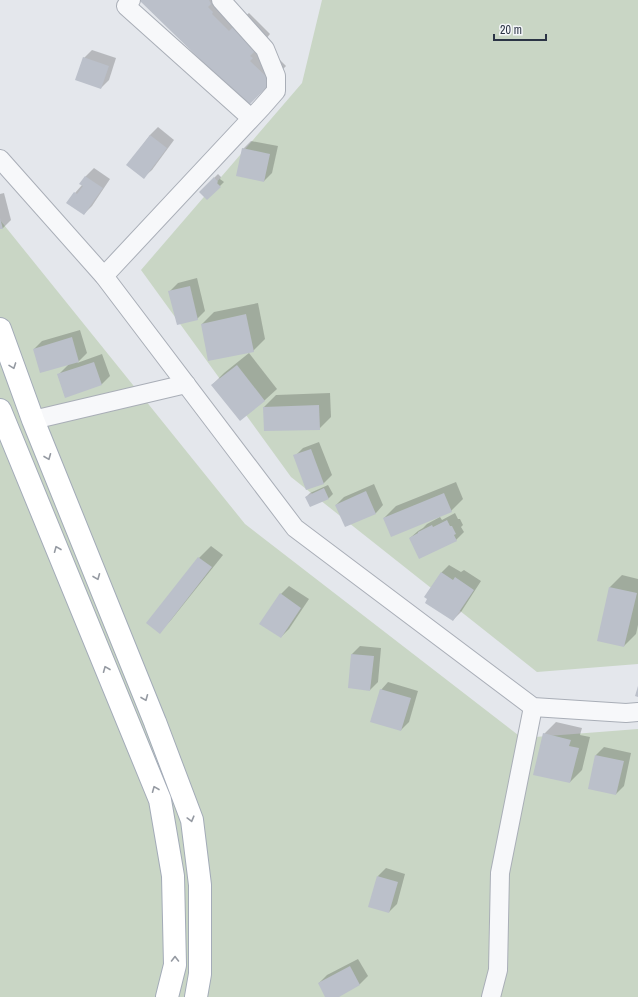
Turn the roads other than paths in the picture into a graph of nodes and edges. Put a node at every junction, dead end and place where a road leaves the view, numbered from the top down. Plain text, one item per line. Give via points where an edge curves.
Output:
1 (131, 0) edge
2 (221, 0) edge
3 (251, 118) junction
4 (0, 159) edge
5 (104, 276) junction
6 (0, 329) edge
7 (186, 384) junction
8 (0, 410) edge
9 (33, 420) junction
10 (533, 707) junction
11 (638, 712) edge
12 (167, 997) edge
13 (196, 997) edge
14 (491, 997) edge

1 - 3 street via 126,6
2 - 3 street via 265,48 276,76 276,91
3 - 5 street
4 - 5 street
5 - 7 street
6 -> 9 main road
7 - 9 street
7 - 10 street via 295,528
12 -> 8 main road via 175,965 173,876 160,800
9 -> 13 main road via 192,820 200,885 200,974
10 - 11 street
10 - 14 street via 500,873 498,970

